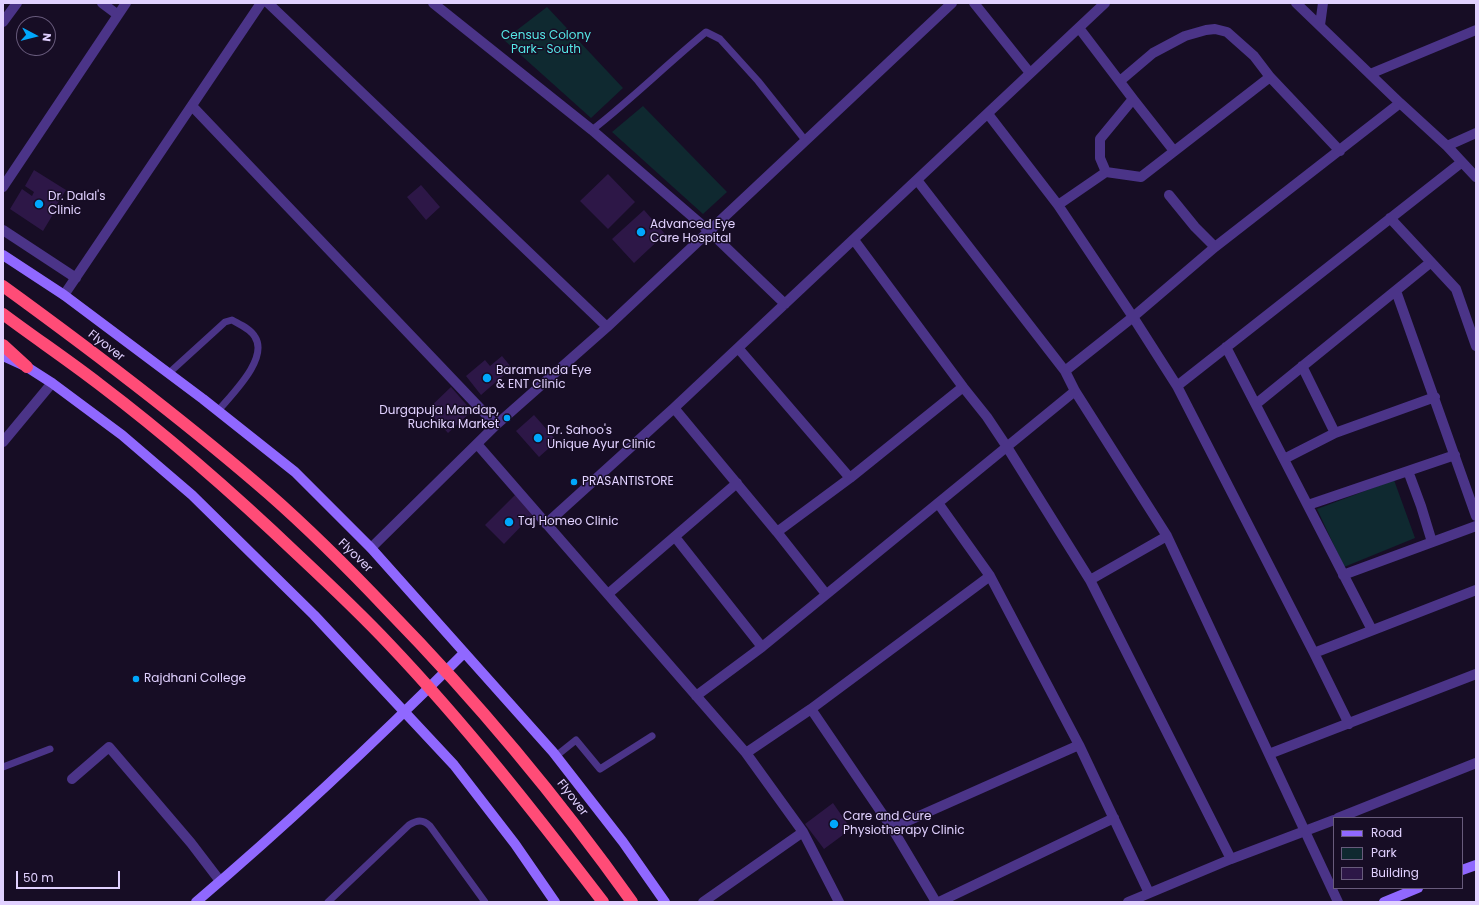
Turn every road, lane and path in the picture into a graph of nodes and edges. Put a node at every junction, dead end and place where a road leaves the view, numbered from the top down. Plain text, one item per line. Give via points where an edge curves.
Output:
1 (16, 3) edge
2 (102, 3) edge
3 (126, 3) edge
4 (261, 3) edge
5 (268, 3) edge
6 (433, 3) edge
7 (952, 3) edge
8 (974, 3) edge
9 (1105, 3) edge
10 (1296, 3) edge
11 (1323, 3) edge
12 (118, 15) junction
13 (3, 22) edge
14 (1320, 25) junction
15 (1079, 28) junction
16 (1476, 30) edge
17 (1030, 73) junction
18 (1370, 74) junction
19 (1270, 77) junction
20 (1120, 81) junction
21 (1133, 99) junction
22 (1400, 104) junction
23 (192, 106) junction
24 (988, 114) junction
25 (592, 130) junction
26 (1476, 133) edge
27 (805, 140) junction
28 (1447, 146) junction
29 (1174, 151) junction
30 (1340, 151) junction
31 (1462, 162) junction
32 (1106, 172) junction
33 (1476, 177) edge
34 (917, 180) junction
35 (3, 187) edge
36 (1169, 195) dead end
37 (1058, 205) junction
38 (1390, 218) junction
39 (3, 230) edge
40 (709, 231) junction
41 (854, 240) junction
42 (1215, 248) junction
43 (3, 256) edge
44 (1431, 262) junction
45 (76, 278) junction
46 (3, 286) edge
47 (1396, 291) junction
48 (64, 295) junction
49 (785, 304) junction
50 (3, 314) edge
51 (1133, 317) junction
52 (606, 327) junction
53 (3, 345) edge
54 (1476, 346) edge
55 (1226, 347) junction
56 (738, 348) junction
57 (3, 356) edge
58 (1302, 366) junction
59 (27, 367) junction
60 (1065, 371) junction
61 (169, 373) junction
62 (52, 383) junction
63 (1177, 386) junction
64 (963, 387) junction
65 (1075, 391) junction
66 (1435, 397) junction
67 (1256, 404) junction
68 (674, 408) junction
69 (218, 411) junction
70 (496, 425) junction
71 (1335, 433) junction
72 (3, 442) edge
73 (477, 444) junction
74 (1007, 447) junction
75 (1455, 455) junction
76 (1284, 460) junction
77 (1408, 470) junction
78 (850, 478) junction
79 (737, 483) junction
80 (938, 503) junction
81 (1308, 505) junction
82 (1476, 516) edge
83 (546, 524) junction
84 (1476, 526) edge
85 (777, 532) junction
86 (1167, 536) junction
87 (675, 537) junction
88 (1432, 542) junction
89 (371, 548) junction
90 (1343, 575) junction
91 (990, 576) junction
92 (1090, 580) junction
93 (1476, 590) edge
94 (608, 594) junction
95 (826, 594) junction
96 (1372, 630) junction
97 (762, 647) junction
98 (464, 653) junction
99 (1314, 653) junction
100 (1476, 674) edge
101 (696, 696) junction
102 (811, 709) junction
103 (406, 712) junction
104 (1349, 724) junction
105 (652, 736) dead end
106 (1078, 745) junction
107 (50, 749) dead end
108 (746, 753) junction
109 (1269, 754) junction
110 (556, 756) junction
111 (1476, 763) edge
112 (3, 767) edge
113 (72, 779) dead end
114 (1341, 817) edge
115 (1114, 818) junction
116 (1333, 820) edge
117 (892, 828) junction
118 (1305, 831) junction
119 (802, 832) junction
120 (1231, 859) junction
121 (1476, 865) edge
122 (1463, 870) edge
123 (220, 881) junction
124 (1416, 889) edge
125 (1149, 893) junction
126 (196, 902) edge
127 (328, 902) edge
128 (484, 902) edge
129 (555, 902) edge
130 (602, 902) edge
131 (632, 902) edge
132 (665, 902) edge
133 (703, 902) edge
134 (839, 902) edge
135 (937, 902) edge
136 (1128, 902) edge
137 (1338, 902) edge
138 (1384, 902) edge

1 - 13 street
2 - 12 street
3 - 12 street
4 - 23 street
5 - 52 street
6 - 25 street
7 - 27 street
8 - 17 street
9 - 15 street
10 - 14 street
11 - 14 street
12 - 35 street
14 - 18 street
15 - 17 street
15 - 20 street
16 - 18 street
17 - 24 street
18 - 22 street
19 - 20 street via 1254,56 1227,32 1215,29 1185,36 1152,53
19 - 29 street
19 - 30 street
20 - 21 street
21 - 29 street
21 - 32 street via 1100,140 1100,158
22 - 28 street
22 - 30 street
23 - 45 street
23 - 70 street
24 - 34 street
24 - 37 street
25 - 27 lane via 706,32 720,39 758,81
25 - 40 street
26 - 28 street
27 - 40 street
28 - 31 street
29 - 32 street via 1141,177
30 - 42 street
31 - 33 street
31 - 38 street
32 - 37 street
34 - 41 street
34 - 60 street
36 - 42 street via 1194,227
37 - 51 street
38 - 44 street
38 - 55 street
39 - 45 street
40 - 49 street
40 - 52 street
41 - 49 street
41 - 64 street
42 - 51 street
43 - 48 street
44 - 47 street
44 - 54 street via 1456,289
45 - 48 street
46 - 131 highway, Flyover via 193,431 270,495 348,568 417,639 532,769 597,852
47 - 58 street
47 - 66 street
48 - 61 street
49 - 56 street
50 - 130 highway via 100,384 173,444 250,510 330,586 389,644 448,710 514,788
51 - 60 street
51 - 63 street
52 - 70 street
53 - 59 highway
55 - 63 street
55 - 67 street
56 - 68 street
56 - 78 street
57 - 59 street
58 - 67 street
58 - 71 street
59 - 62 street
60 - 65 street
61 - 69 street
61 - 69 lane via 225,322 232,320 244,327 255,336 256,360 236,391
62 - 72 street
62 - 103 street via 122,435 192,495 314,615
63 - 99 street
64 - 74 street
64 - 78 street
65 - 74 street
65 - 86 street
66 - 71 street
66 - 75 street
67 - 76 street
68 - 79 street
68 - 83 street
69 - 89 street via 294,472
70 - 73 street
71 - 76 street
73 - 83 street
73 - 89 street
74 - 80 street
74 - 92 street
75 - 77 street
75 - 82 street
76 - 81 street
77 - 81 street
77 - 88 street
78 - 85 street
79 - 85 street
79 - 87 street
80 - 91 street
80 - 95 street
81 - 90 street
83 - 94 street
84 - 88 street
85 - 95 street
86 - 92 street
86 - 109 street
87 - 94 street
87 - 97 street
88 - 90 street
89 - 98 street
90 - 96 street
91 - 102 street
91 - 106 street
92 - 120 street
93 - 96 street
94 - 101 street
95 - 97 street
96 - 99 street
97 - 101 street
98 - 103 street
98 - 110 street
99 - 104 street
100 - 104 street
101 - 108 street
102 - 108 street
102 - 117 street
103 - 123 street
103 - 129 street via 454,765 515,844
104 - 109 street
105 - 110 lane via 600,769 576,740
106 - 115 street
106 - 117 street
107 - 112 lane
108 - 119 street
109 - 118 street
110 - 132 street via 623,842
111 - 114 street
113 - 123 street via 109,747 192,843
115 - 125 street
115 - 135 street
116 - 118 street
117 - 135 street
118 - 120 street
118 - 137 street
119 - 133 street
119 - 134 street
120 - 125 street
121 - 122 street
123 - 126 street
124 - 138 street
125 - 136 street
127 - 128 lane via 409,825 419,821 430,826

